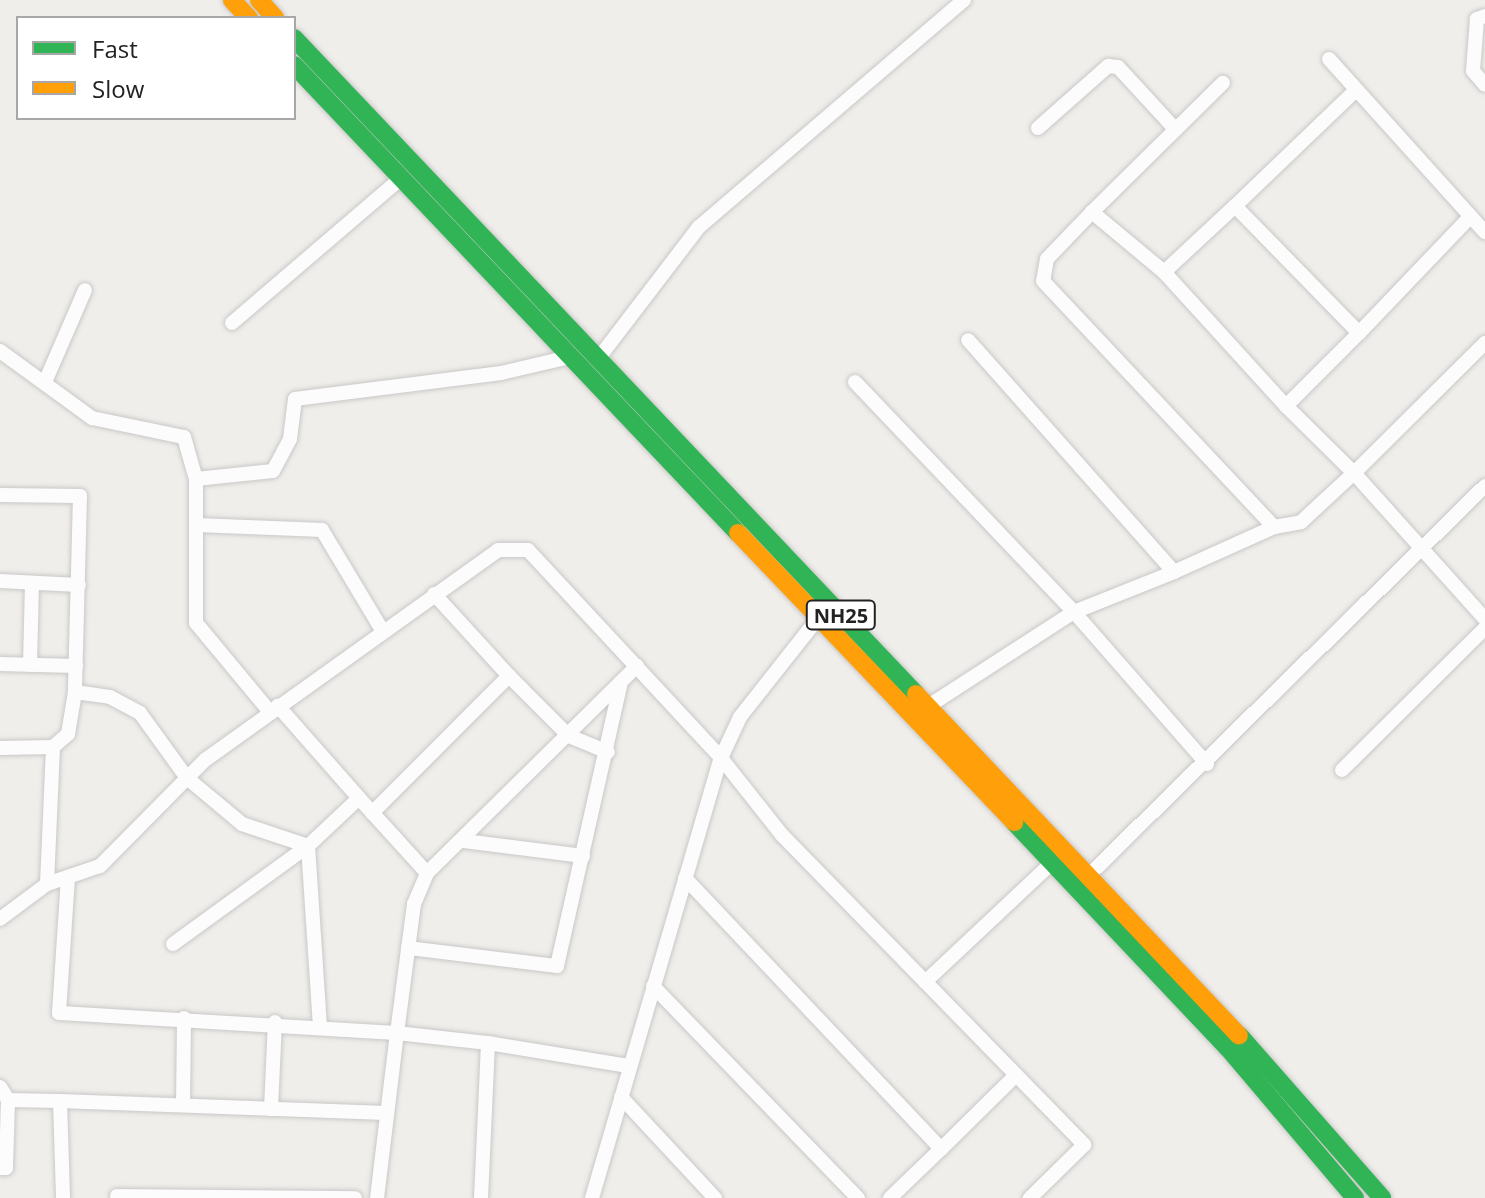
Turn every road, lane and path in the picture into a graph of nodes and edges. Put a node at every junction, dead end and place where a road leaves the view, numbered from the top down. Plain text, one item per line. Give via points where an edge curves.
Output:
1 (232, 0) edge
2 (259, 0) edge
3 (964, 0) edge
4 (247, 16) edge
5 (273, 16) edge
6 (1485, 16) edge
7 (296, 40) edge
8 (1329, 59) dead end
9 (296, 67) edge
10 (1223, 83) dead end
11 (1485, 85) edge
12 (1356, 90) junction
13 (1038, 128) dead end
14 (1175, 129) junction
15 (401, 178) junction
16 (1235, 206) junction
17 (1092, 212) junction
18 (1470, 217) junction
19 (1485, 232) edge
20 (1164, 272) junction
21 (85, 290) dead end
22 (232, 323) dead end
23 (1359, 333) junction
24 (968, 340) dead end
25 (1485, 343) edge
26 (0, 351) edge
27 (570, 357) junction
28 (598, 359) junction
29 (45, 382) junction
30 (855, 382) dead end
31 (1286, 406) junction
32 (1354, 473) junction
33 (196, 479) junction
34 (1485, 486) edge
35 (0, 495) edge
36 (197, 525) junction
37 (1274, 527) junction
38 (1419, 553) junction
39 (1174, 572) junction
40 (0, 581) edge
41 (32, 583) junction
42 (79, 585) junction
43 (434, 594) junction
44 (831, 603) junction
45 (1074, 612) junction
46 (818, 618) junction
47 (1485, 619) edge
48 (1485, 628) edge
49 (382, 630) junction
50 (0, 664) edge
51 (30, 665) junction
52 (76, 666) junction
53 (637, 666) junction
54 (509, 676) junction
55 (621, 682) junction
56 (75, 692) junction
57 (927, 707) junction
58 (274, 709) junction
59 (569, 736) junction
60 (53, 747) junction
61 (0, 748) edge
62 (608, 752) junction
63 (721, 758) junction
64 (1207, 764) junction
65 (1342, 770) dead end
66 (187, 778) junction
67 (359, 798) junction
68 (372, 813) junction
69 (464, 841) junction
70 (308, 846) junction
71 (1066, 850) junction
72 (583, 856) junction
73 (1052, 863) junction
74 (427, 873) junction
75 (1089, 875) junction
76 (68, 877) junction
77 (685, 878) junction
78 (47, 884) junction
79 (0, 919) edge
80 (173, 944) dead end
81 (408, 948) junction
82 (925, 982) junction
83 (653, 986) junction
84 (184, 1018) junction
85 (275, 1022) junction
86 (320, 1025) junction
87 (397, 1033) junction
88 (488, 1043) junction
89 (629, 1066) junction
90 (1016, 1075) junction
91 (4, 1094) edge
92 (621, 1097) junction
93 (60, 1101) junction
94 (183, 1105) junction
95 (271, 1109) junction
96 (386, 1113) junction
97 (941, 1149) junction
98 (0, 1168) edge
99 (117, 1196) edge
100 (194, 1196) edge
101 (280, 1196) edge
102 (63, 1198) edge
103 (355, 1198) edge
104 (377, 1198) edge
105 (481, 1198) edge
106 (592, 1198) edge
107 (715, 1198) edge
108 (858, 1198) edge
109 (890, 1198) edge
110 (1030, 1198) edge
111 (1355, 1198) edge
112 (1382, 1198) edge

1 - 4 main road
2 - 5 main road
3 - 28 street via 699,227
6 - 11 street via 1477,19 1473,71
7 - 28 main road, NH25
8 - 12 street
9 - 15 main road, NH25
10 - 14 street
12 - 16 street
12 - 18 street
13 - 14 street via 1108,66 1118,67
14 - 17 street
15 - 22 street
15 - 27 main road, NH25
16 - 20 street
16 - 23 street
17 - 20 street
17 - 37 street via 1047,259 1043,281
18 - 19 street
18 - 23 street
20 - 31 street
21 - 29 street
23 - 31 street
24 - 39 street
25 - 32 street
26 - 29 street
27 - 33 street via 501,373 295,399 290,439 273,471
27 - 46 main road, NH25
28 - 44 main road, NH25
29 - 33 street via 119,429 184,437
30 - 45 street
31 - 32 street
32 - 37 street via 1301,522
32 - 38 street
33 - 36 street
34 - 38 street
35 - 42 street via 80,496
36 - 49 street via 322,530
36 - 58 street via 196,623
37 - 39 street
38 - 47 street
38 - 64 street
39 - 45 street
40 - 41 street
41 - 42 street
41 - 51 street
42 - 52 street
43 - 49 street
43 - 53 street via 498,550 528,550
43 - 54 street
44 - 46 street
44 - 57 main road, NH25
45 - 57 street
45 - 64 street
46 - 63 street via 740,717
46 - 73 main road, NH25
48 - 65 street
49 - 58 street
50 - 51 street
51 - 52 street
52 - 56 street
53 - 55 street
53 - 63 street
54 - 59 street
54 - 68 street
55 - 59 street
55 - 62 street
56 - 60 street via 68,734
56 - 66 street via 129,704
57 - 71 main road, NH25
58 - 66 street
58 - 67 street
59 - 62 street
59 - 69 street
60 - 61 street
60 - 78 street
62 - 72 street
63 - 77 street
63 - 82 street via 782,835
64 - 75 street
66 - 70 street via 242,824
66 - 76 street via 100,866
67 - 68 street
67 - 70 street
68 - 74 street
69 - 72 street
69 - 74 street
70 - 80 street
70 - 86 street
71 - 73 street
71 - 75 main road, NH25
72 - 81 street via 557,966
73 - 82 street
73 - 111 main road, NH25 via 1227,1047
74 - 81 street
75 - 112 main road, NH25 via 1295,1094
76 - 78 street
76 - 84 street via 59,1013
77 - 83 street
77 - 97 street
78 - 79 street
81 - 87 street
82 - 90 street
83 - 89 street
83 - 108 street
84 - 85 street
84 - 94 street
85 - 86 street
85 - 95 street
86 - 87 street
87 - 88 street
87 - 96 street
88 - 89 street
88 - 105 street
89 - 92 street
90 - 97 street
90 - 110 street via 1084,1145
91 - 93 street
91 - 98 street via 6,1168
92 - 106 street
92 - 107 street
93 - 94 street
93 - 102 street
94 - 95 street
95 - 96 street
96 - 104 street
97 - 109 street
99 - 100 street
100 - 101 street
101 - 103 street

